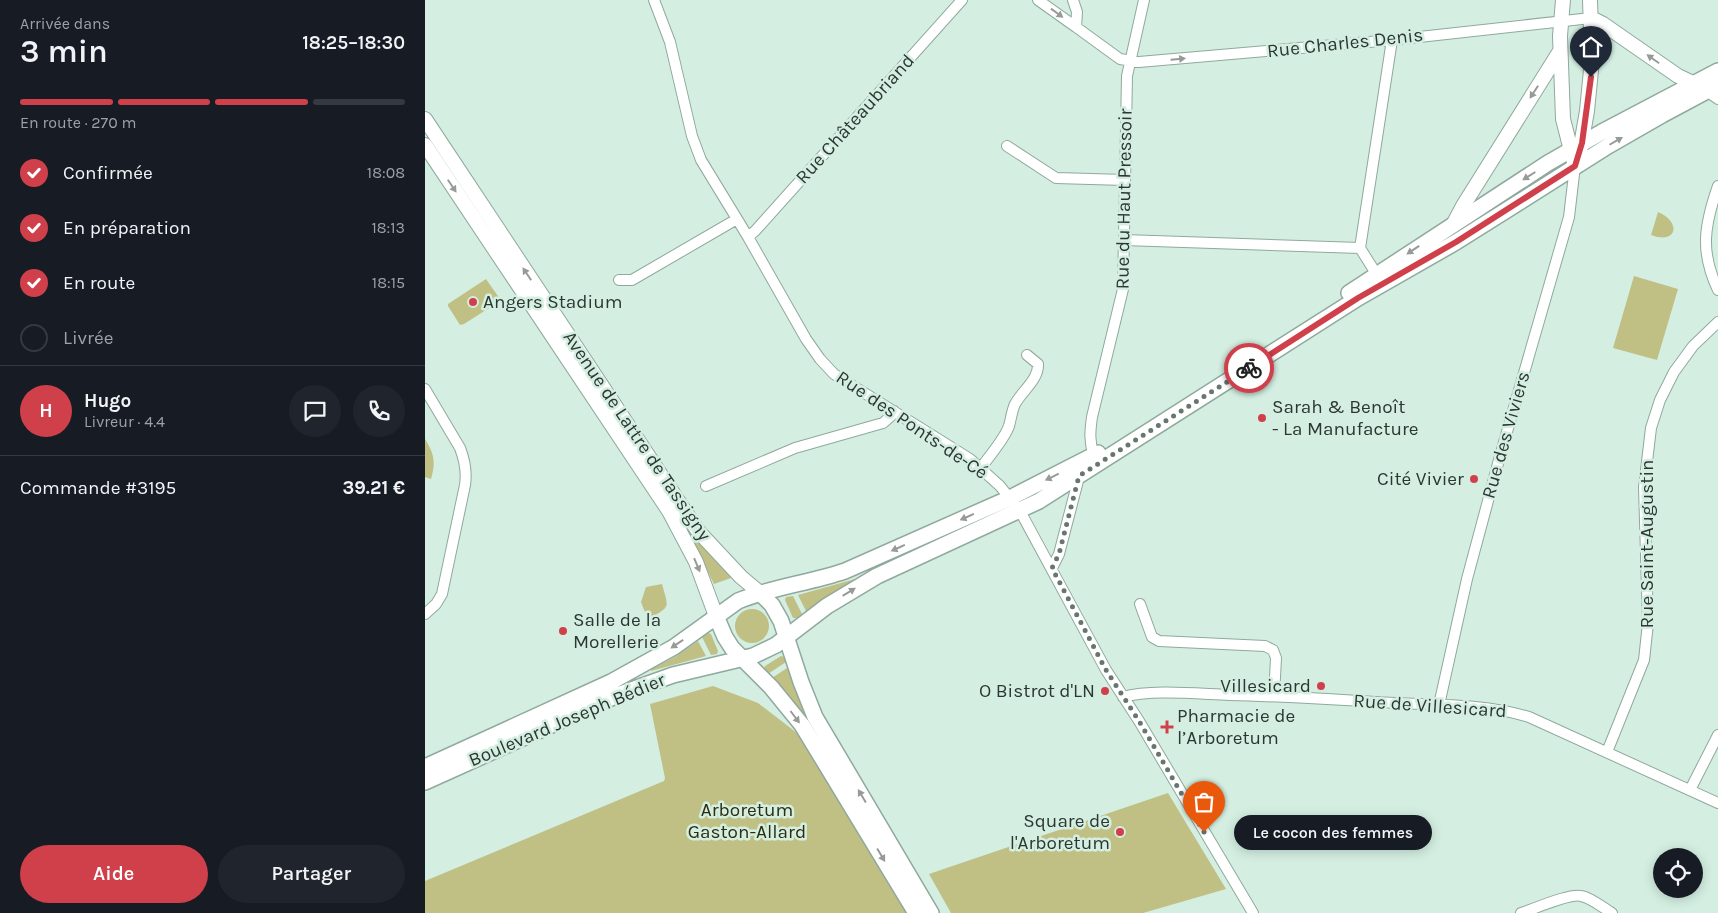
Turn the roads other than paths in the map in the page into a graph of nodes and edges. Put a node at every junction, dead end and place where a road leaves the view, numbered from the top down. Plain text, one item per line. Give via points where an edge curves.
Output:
1 (654, 0) edge
2 (962, 0) edge
3 (1038, 0) edge
4 (1073, 0) edge
5 (1144, 0) edge
6 (1563, 0) edge
7 (1590, 0) edge
8 (1591, 18) junction
9 (1561, 22) junction
10 (1076, 27) junction
11 (1392, 40) junction
12 (1560, 51) junction
13 (1130, 61) junction
14 (1718, 71) edge
15 (1709, 90) edge
16 (425, 120) edge
17 (425, 145) edge
18 (1007, 146) dead end
19 (1576, 147) junction
20 (1575, 166) junction
21 (1125, 180) junction
22 (1718, 186) edge
23 (737, 219) junction
24 (1454, 223) junction
25 (748, 237) junction
26 (1124, 240) junction
27 (1360, 248) junction
28 (1377, 275) junction
29 (619, 280) dead end
30 (1718, 290) edge
31 (1718, 322) edge
32 (1027, 356) dead end
33 (425, 389) edge
34 (894, 411) junction
35 (1094, 456) junction
36 (981, 468) junction
37 (1079, 476) junction
38 (706, 486) dead end
39 (1011, 498) junction
40 (1020, 511) junction
41 (1052, 568) junction
42 (760, 593) junction
43 (1141, 604) dead end
44 (425, 614) edge
45 (717, 616) junction
46 (787, 637) junction
47 (742, 659) junction
48 (1274, 696) junction
49 (1123, 697) junction
50 (1439, 704) junction
51 (1718, 735) edge
52 (1607, 752) junction
53 (425, 768) edge
54 (425, 782) edge
55 (1690, 790) junction
56 (1718, 803) edge
57 (916, 913) edge
58 (931, 913) edge
59 (1253, 913) edge
60 (1521, 913) edge
61 (1612, 913) edge

1 - 23 street, Rue des Ponts-de-Cé via 670,42 695,146
2 - 25 street, Rue Châteaubriand
3 -> 10 street
4 - 10 street via 1077,12
5 - 13 street, Rue du Haut Pressoir
6 - 9 street
7 - 8 street
8 - 9 street, Rue Charles Denis
15 -> 8 street via 1678,76
8 - 19 street via 1592,60
9 - 11 street, Rue Charles Denis
9 - 12 street
10 - 13 street via 1111,54
13 -> 11 street, Rue Charles Denis
11 - 27 street
12 - 19 street via 1563,119
12 -> 24 street
13 - 21 street, Rue du Haut Pressoir
14 - 15 main road
15 - 19 main road
20 -> 15 main road
42 -> 16 street, Avenue de Lattre de Tassigny via 698,531
17 -> 45 street, Avenue de Lattre de Tassigny via 669,512 696,562
18 - 21 street via 1056,178
19 - 20 street
19 -> 24 main road
20 - 37 main road via 1456,242 1358,298
20 - 50 street, Rue des Viviers via 1569,217 1477,541
21 - 26 street, Rue du Haut Pressoir
22 - 30 street via 1709,214 1705,246 1706,260
23 - 25 street, Rue des Ponts-de-Cé
23 - 29 street via 632,280
24 -> 28 main road
25 - 34 street, Rue des Ponts-de-Cé via 805,339 820,359 834,374
26 - 27 street
26 - 35 street, Rue du Haut Pressoir via 1123,289 1092,417 1090,435
27 - 28 street
28 - 35 main road
31 - 52 street, Rue Saint-Augustin via 1693,346 1674,372 1651,428 1644,487 1648,623 1644,660
32 - 36 street via 1038,364 1034,379 1015,405 1008,428
33 - 44 street via 460,448 466,472 444,587 436,604
34 - 36 street, Rue des Ponts-de-Cé
34 - 38 street via 883,423 795,448
35 -> 39 main road
36 - 39 street, Rue des Ponts-de-Cé
37 - 40 main road
37 - 41 street via 1059,554
39 - 40 street, Rue des Ponts-de-Cé
39 -> 42 main road via 845,571
40 - 41 street, Rue des Ponts-de-Cé
46 -> 40 main road via 827,606 877,576
41 - 49 street, Rue des Ponts-de-Cé
42 - 45 main road via 738,601
42 - 46 main road via 779,615
43 - 48 street via 1151,637 1159,641 1265,646 1273,650 1276,658
45 - 47 main road via 725,637
45 -> 53 main road, Boulevard Joseph Bédier via 674,647 611,682
46 - 47 main road via 765,651
58 -> 46 main road via 815,716
47 - 54 main road, Boulevard Joseph Bédier via 686,671 620,694
47 -> 57 main road via 771,687 802,725
48 - 49 street, Rue de Villesicard via 1162,693
48 - 50 street, Rue de Villesicard
49 - 59 street, Rue des Ponts-de-Cé
50 - 52 street, Rue de Villesicard via 1514,712
51 - 55 street
52 - 55 street, Rue de Villesicard
55 - 56 street, Rue de Villesicard
60 - 61 street via 1575,896 1586,898

